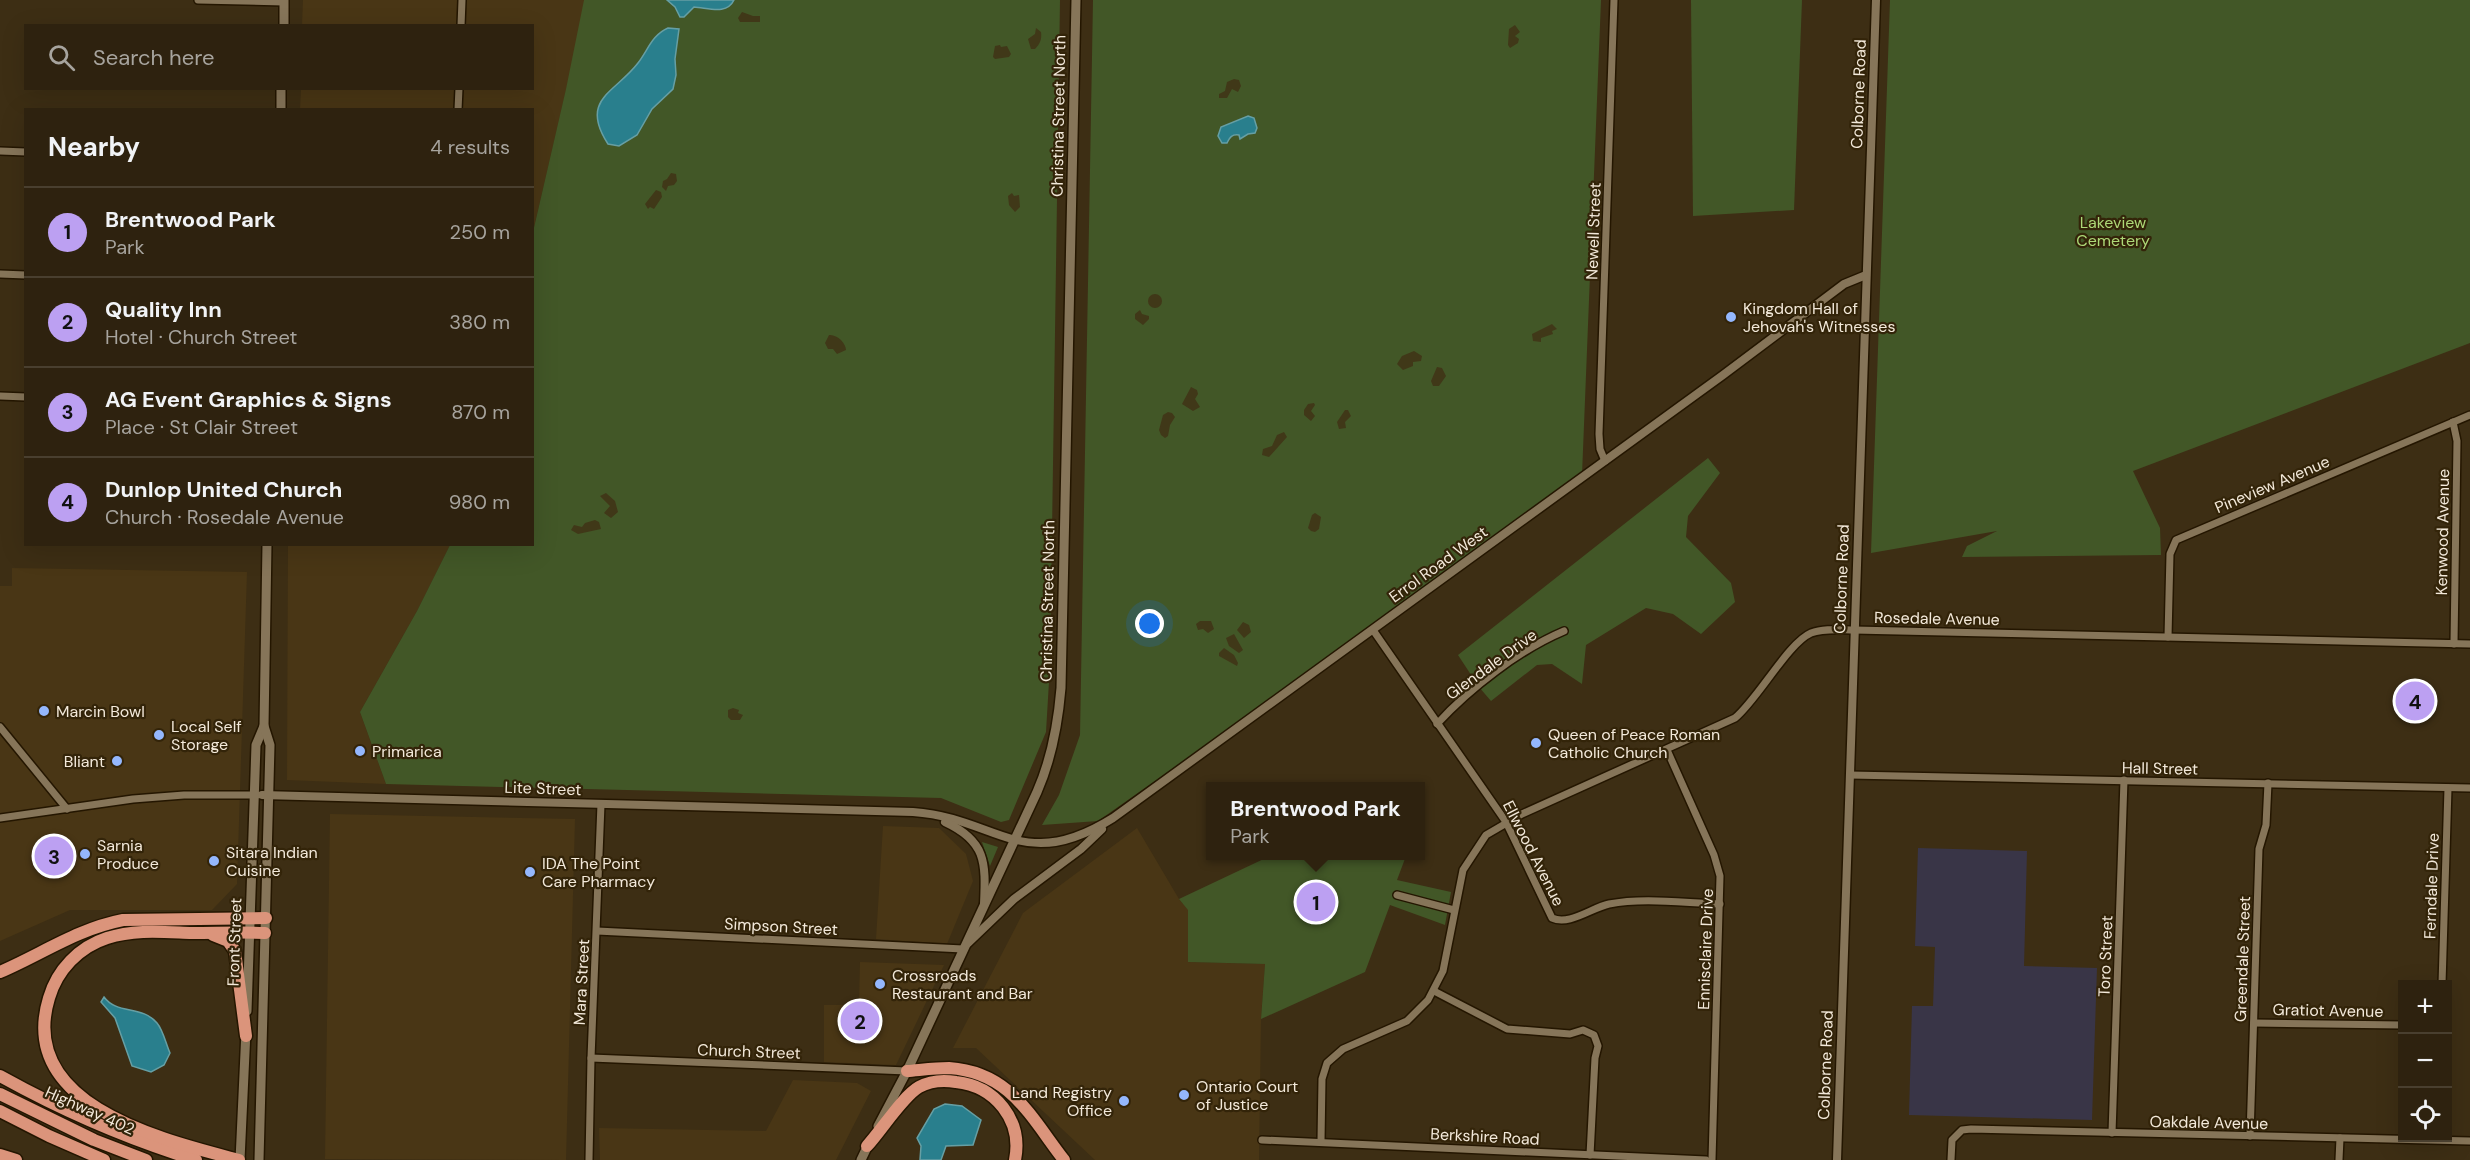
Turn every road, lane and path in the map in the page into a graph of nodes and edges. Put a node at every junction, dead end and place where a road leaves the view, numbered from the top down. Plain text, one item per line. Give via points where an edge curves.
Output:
1 (198, 0) edge
2 (462, 0) edge
3 (1076, 0) edge
4 (1614, 0) edge
5 (1876, 0) edge
6 (284, 1) edge
7 (284, 24) edge
8 (461, 24) edge
9 (281, 90) edge
10 (459, 90) edge
11 (281, 108) edge
12 (458, 108) edge
13 (0, 151) edge
14 (24, 152) edge
15 (0, 274) edge
16 (24, 275) edge
17 (1866, 275) junction
18 (0, 396) edge
19 (24, 397) edge
20 (2470, 415) edge
21 (2453, 422) junction
22 (1605, 461) junction
23 (267, 546) edge
24 (1373, 630) junction
25 (1854, 630) junction
26 (1564, 631) dead end
27 (2168, 637) junction
28 (2454, 644) junction
29 (2470, 644) edge
30 (1437, 724) junction
31 (264, 726) junction
32 (0, 727) edge
33 (1667, 750) junction
34 (1850, 775) junction
35 (2124, 780) junction
36 (2268, 783) junction
37 (2448, 788) junction
38 (2470, 788) edge
39 (261, 795) junction
40 (601, 804) junction
41 (67, 809) junction
42 (913, 812) junction
43 (0, 818) edge
44 (1113, 819) junction
45 (1506, 822) junction
46 (1014, 841) junction
47 (1397, 895) dead end
48 (984, 904) junction
49 (1720, 904) junction
50 (1454, 910) junction
51 (250, 918) junction
52 (266, 918) junction
53 (597, 931) junction
54 (250, 932) junction
55 (194, 933) junction
56 (265, 933) junction
57 (963, 949) junction
58 (0, 972) edge
59 (2442, 980) edge
60 (1434, 991) junction
61 (2254, 1023) junction
62 (2398, 1025) edge
63 (246, 1036) junction
64 (591, 1058) junction
65 (907, 1071) junction
66 (0, 1077) edge
67 (0, 1085) edge
68 (0, 1094) edge
69 (0, 1111) edge
70 (2112, 1133) junction
71 (2250, 1136) junction
72 (2340, 1138) junction
73 (2398, 1139) edge
74 (1262, 1140) dead end
75 (2452, 1140) edge
76 (1321, 1141) junction
77 (2470, 1141) edge
78 (867, 1146) junction
79 (0, 1155) edge
80 (1590, 1155) junction
81 (16, 1160) edge
82 (104, 1160) edge
83 (146, 1160) edge
84 (168, 1160) edge
85 (196, 1160) edge
86 (240, 1160) edge
87 (259, 1160) edge
88 (589, 1160) edge
89 (861, 1160) edge
90 (1015, 1160) edge
91 (1064, 1160) edge
92 (1706, 1160) edge
93 (1712, 1160) edge
94 (1837, 1160) edge
95 (1951, 1160) edge
96 (2339, 1160) edge

1 - 6 street
2 - 8 street
3 - 46 main road, Christina Street North via 1061,688 1050,759
4 - 22 street, Newell Street via 1599,434
5 - 17 street, Colborne Road
6 - 7 main road
9 - 11 main road
10 - 12 street
13 - 14 street
15 - 16 street
17 - 22 street, Errol Road West via 1844,284
17 - 25 street, Colborne Road
18 - 19 street
20 - 21 street, Pineview Avenue
21 - 27 street, Pineview Avenue via 2176,540 2170,554
21 - 28 street, Kenwood Avenue via 2457,441
22 - 24 street, Errol Road West
23 - 31 main road, Front Street
24 - 30 street, Ellwood Avenue
24 - 44 street, Errol Road West
25 - 27 street, Rosedale Avenue
25 - 33 street, Rosedale Avenue via 1819,631 1803,638 1735,718
25 - 34 street, Colborne Road
26 - 30 street, Glendale Drive via 1528,649 1463,698
27 - 28 street, Rosedale Avenue
28 - 29 street, Rosedale Avenue
30 - 45 street, Ellwood Avenue
31 - 39 main road, Front Street via 270,745
31 - 39 main road, Front Street via 256,745
32 - 41 street
33 - 45 street, Rosedale Avenue
33 - 49 street, Ennisclaire Drive via 1717,862
34 - 35 street, Hall Street
34 - 94 street, Colborne Road
35 - 36 street, Hall Street
35 - 70 street, Toro Street
36 - 37 street, Hall Street
36 - 61 street, Greendale Street via 2266,825 2259,849
37 - 38 street, Hall Street
37 - 59 street, Ferndale Drive
39 - 40 street, Lite Street
39 - 41 street, Lite Street via 166,796
39 - 51 main road, Front Street
39 - 52 main road, Front Street
40 - 42 street, Lite Street
40 - 53 street, Mara Street
41 - 43 street, Lite Street
42 - 46 street, Lite Street via 944,817
42 - 48 street via 940,819 973,840 985,867
44 - 46 street, Errol Road West via 1063,841
44 - 57 street via 1081,849 1005,907
45 - 49 street, Ellwood Avenue via 1546,909 1556,920 1566,921 1624,902
45 - 50 street, Rosedale Avenue via 1486,835 1468,861
46 - 48 main road, Christina Street North
47 - 50 street
48 - 57 main road, Christina Street North
49 - 93 street, Ennisclaire Drive
50 - 60 street, Rosedale Avenue via 1443,971
51 - 52 highway
51 - 54 main road, Front Street
51 - 58 highway via 105,923
52 - 56 main road, Front Street
53 - 57 street, Simpson Street
53 - 64 street, Mara Street
54 - 55 highway
54 - 56 highway
54 - 63 main road, Front Street
55 - 63 highway via 223,938 235,951
55 - 86 highway via 130,932 82,950 54,984 44,1030 54,1065 81,1098 123,1122
56 - 87 main road, Front Street
57 - 65 main road, Christina Street North
60 - 76 street, Rosedale Avenue via 1407,1021 1343,1049 1331,1059 1322,1078
60 - 80 street via 1507,1029 1570,1034 1583,1030 1594,1035 1598,1046 1594,1058
61 - 62 street, Gratiot Avenue
61 - 71 street, Greendale Street
63 - 86 main road, Front Street
64 - 65 street, Church Street
64 - 88 street, Mara Street
65 - 78 main road, Christina Street North
65 - 91 highway via 947,1068 993,1079 1018,1100
66 - 85 highway via 76,1116
67 - 84 highway, Highway 402 via 77,1124
68 - 83 highway via 94,1140
69 - 82 highway
70 - 71 street, Oakdale Avenue
70 - 95 street, Oakdale Avenue via 1962,1130 1952,1140
71 - 72 street, Oakdale Avenue
72 - 73 street, Oakdale Avenue
72 - 96 street
74 - 76 street, Berkshire Road
75 - 77 street, Oakdale Avenue
76 - 80 street, Berkshire Road
78 - 89 main road, Christina Street North
78 - 90 highway via 910,1093 928,1083 949,1081 978,1086 999,1101 1013,1123
79 - 81 highway
80 - 92 street, Berkshire Road

